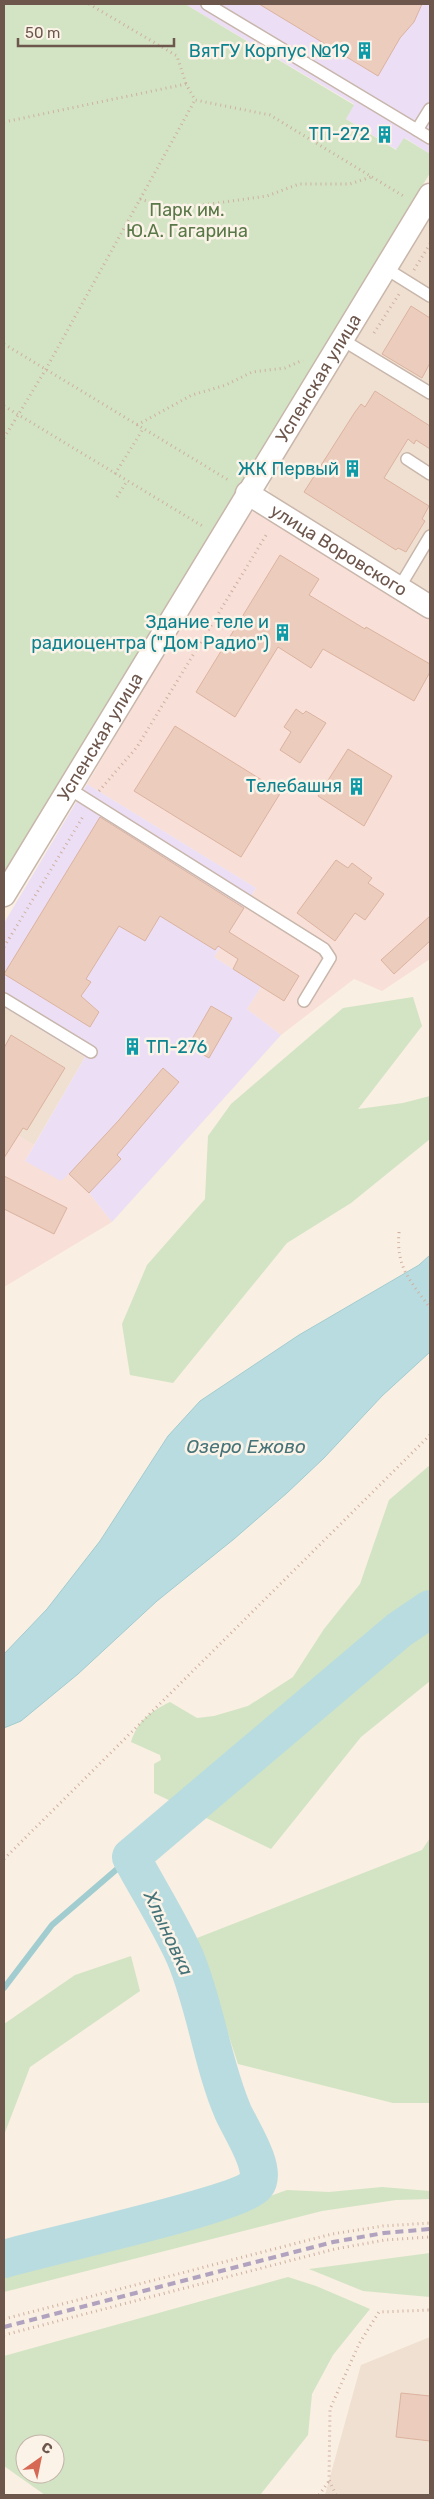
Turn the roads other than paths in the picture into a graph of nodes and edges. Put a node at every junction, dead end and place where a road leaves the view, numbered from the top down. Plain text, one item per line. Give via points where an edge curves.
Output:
1 (207, 4) edge
2 (430, 109) edge
3 (417, 130) junction
4 (430, 138) edge
5 (420, 197) edge
6 (385, 268) junction
7 (430, 296) edge
8 (342, 339) junction
9 (430, 394) edge
10 (407, 459) dead end
11 (430, 474) edge
12 (247, 493) junction
13 (430, 536) edge
14 (399, 588) junction
15 (430, 607) edge
16 (68, 788) junction
17 (4, 895) edge
18 (4, 999) edge
19 (304, 1001) dead end
20 (91, 1052) dead end

1 - 3 lane
2 - 3 lane
3 - 4 lane
5 - 6 street, Успенская улица
6 - 7 lane
6 - 8 street, Успенская улица
8 - 9 lane
8 - 12 street, Успенская улица
10 - 11 lane
12 - 14 street, улица Воровского
12 - 16 street, Успенская улица
13 - 14 lane
14 - 15 street, улица Воровского
16 - 17 street, Успенская улица
16 - 19 lane via 324,949 330,958
18 - 20 lane

